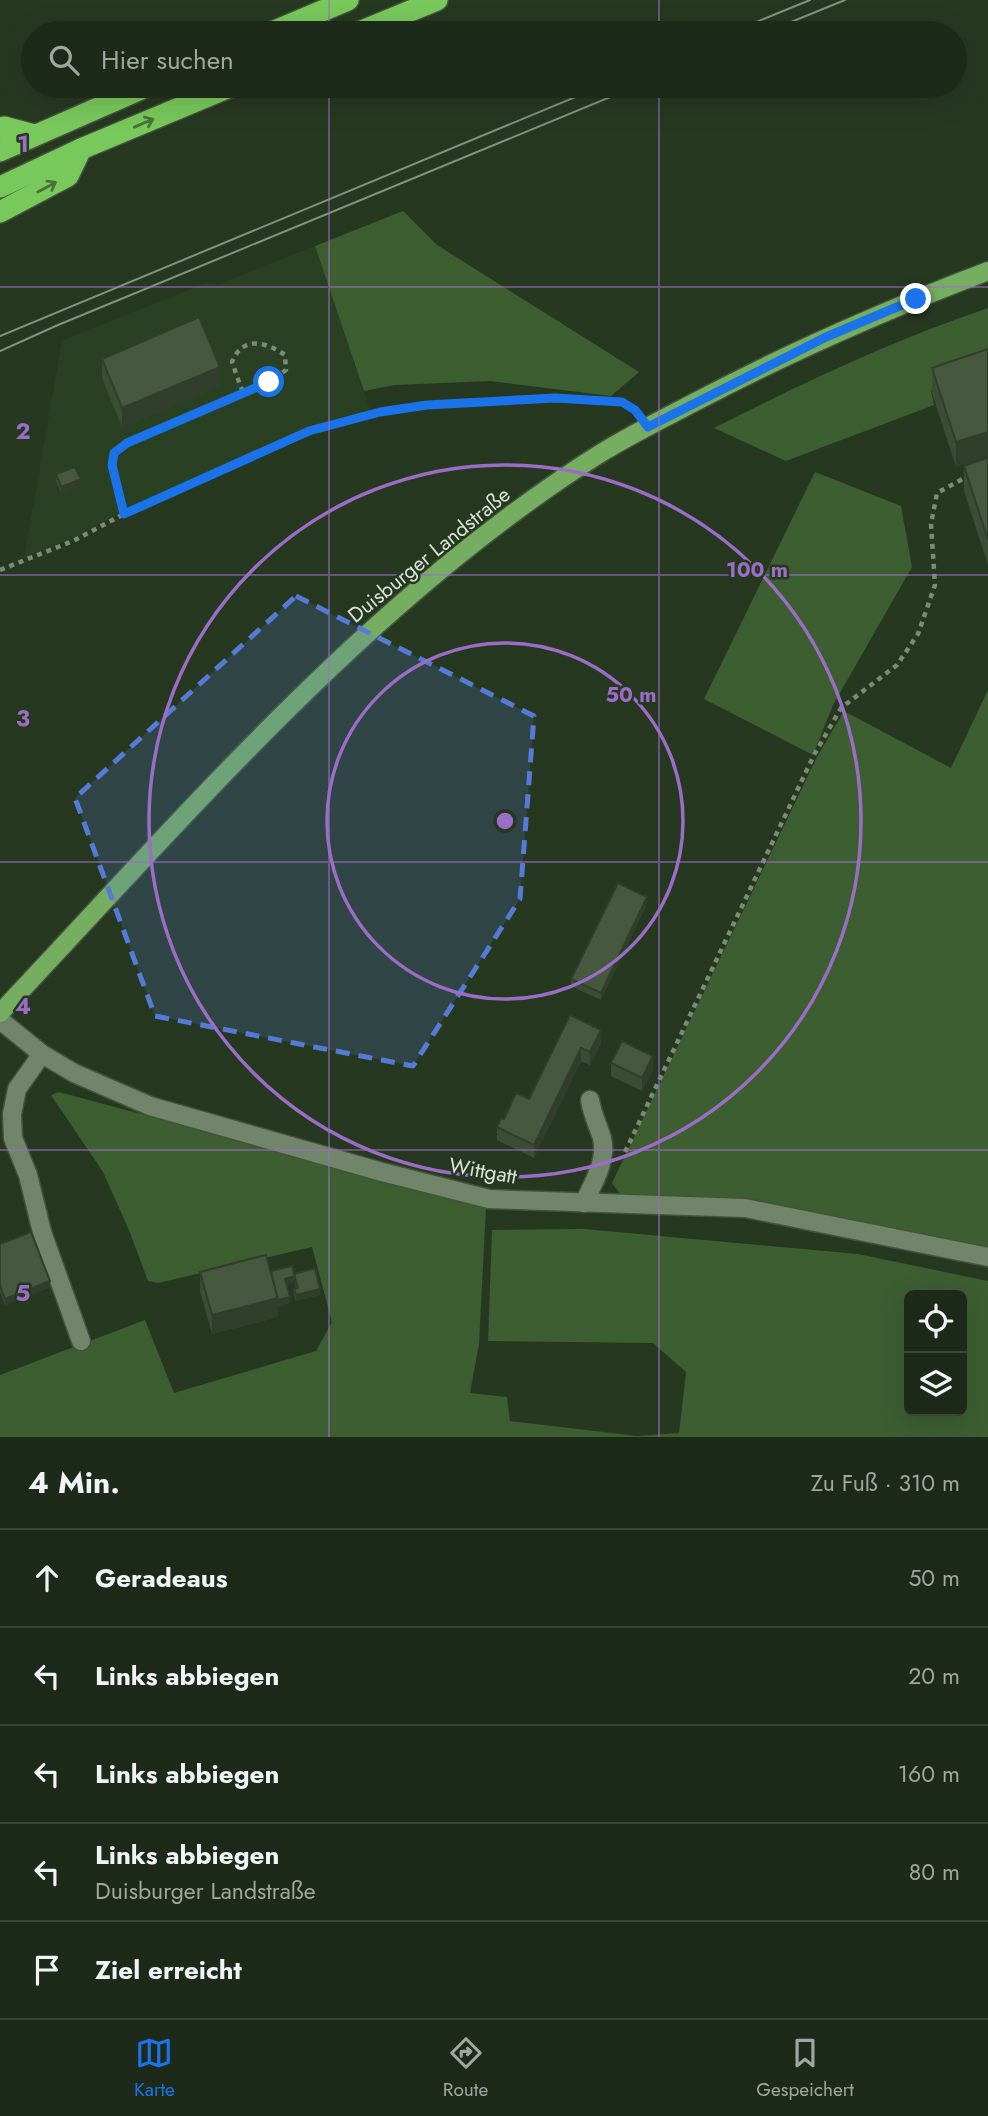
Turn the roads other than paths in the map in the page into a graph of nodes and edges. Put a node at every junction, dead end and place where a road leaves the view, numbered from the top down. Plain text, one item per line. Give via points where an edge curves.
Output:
1 (348, 0) edge
2 (437, 0) edge
3 (298, 21) edge
4 (386, 21) edge
5 (120, 98) edge
6 (203, 98) edge
7 (0, 129) edge
8 (34, 135) junction
9 (81, 149) junction
10 (0, 151) edge
11 (0, 187) edge
12 (0, 212) edge
13 (988, 271) edge
14 (0, 1013) edge
15 (0, 1020) edge
16 (42, 1054) junction
17 (590, 1100) dead end
18 (584, 1203) junction
19 (988, 1257) edge
20 (81, 1341) dead end

1 - 3 highway
2 - 4 highway
5 - 8 highway
9 -> 6 highway
7 - 8 highway
8 - 10 highway
9 - 11 highway
12 -> 9 highway via 68,176
13 - 14 main road, Duisburger Landstraße via 826,337 648,427 547,489 474,543 320,677
15 - 16 street, Wittgatt
16 - 18 street, Wittgatt via 150,1106 382,1172 489,1199
16 - 20 street via 17,1089 13,1138
17 - 18 street via 603,1141 602,1163
18 - 19 street, Wittgatt via 745,1208

